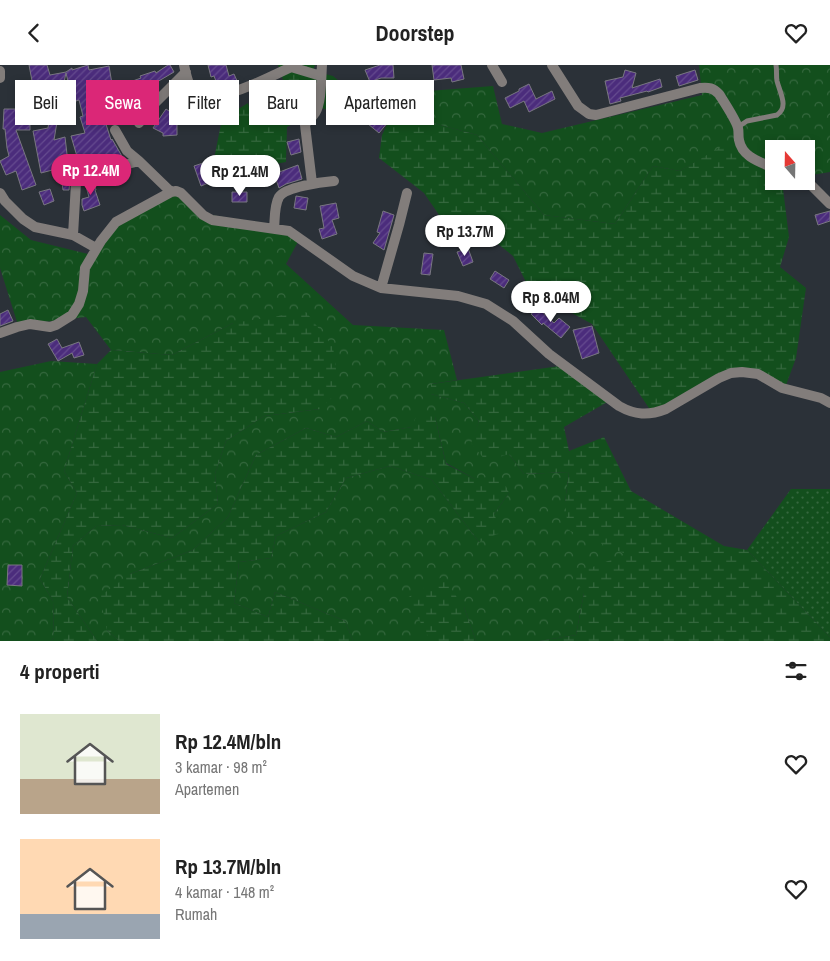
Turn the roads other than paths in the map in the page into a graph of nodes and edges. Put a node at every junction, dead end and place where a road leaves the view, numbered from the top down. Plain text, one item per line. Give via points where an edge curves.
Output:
1 (322, 65) edge
2 (492, 65) edge
3 (552, 65) edge
4 (776, 65) edge
5 (290, 66) edge
6 (185, 69) edge
7 (0, 73) edge
8 (321, 76) junction
9 (0, 79) edge
10 (502, 82) dead end
11 (159, 98) edge
12 (738, 127) junction
13 (115, 130) dead end
14 (139, 161) junction
15 (765, 164) edge
16 (334, 181) dead end
17 (312, 183) junction
18 (815, 189) edge
19 (171, 192) junction
20 (0, 193) edge
21 (407, 193) dead end
22 (830, 204) edge
23 (274, 229) junction
24 (73, 235) junction
25 (96, 248) junction
26 (381, 288) junction
27 (0, 333) edge
28 (830, 403) edge

1 - 8 street
2 - 10 street
3 - 12 street via 574,101 589,114 596,115 709,87 719,94
4 - 12 lane via 784,103 781,112 747,121
5 - 6 street via 249,87 204,99 193,91
5 - 8 street
6 - 11 street
7 - 9 street
8 - 17 street via 316,112 305,125
12 - 15 street via 742,149
13 - 14 street via 127,151
14 - 19 street
14 - 24 street via 80,177 76,183
16 - 17 street
17 - 23 street via 280,195 276,202
18 - 22 street
19 - 23 street via 181,193 212,221
19 - 25 street via 116,222
20 - 24 street via 23,219 35,227
21 - 26 street
23 - 26 street via 289,231 354,276
24 - 25 street
25 - 27 street via 85,268 83,291 72,315 50,327 30,324
26 - 28 street via 458,296 486,304 630,411 658,412 719,377 742,372 758,374 782,387

